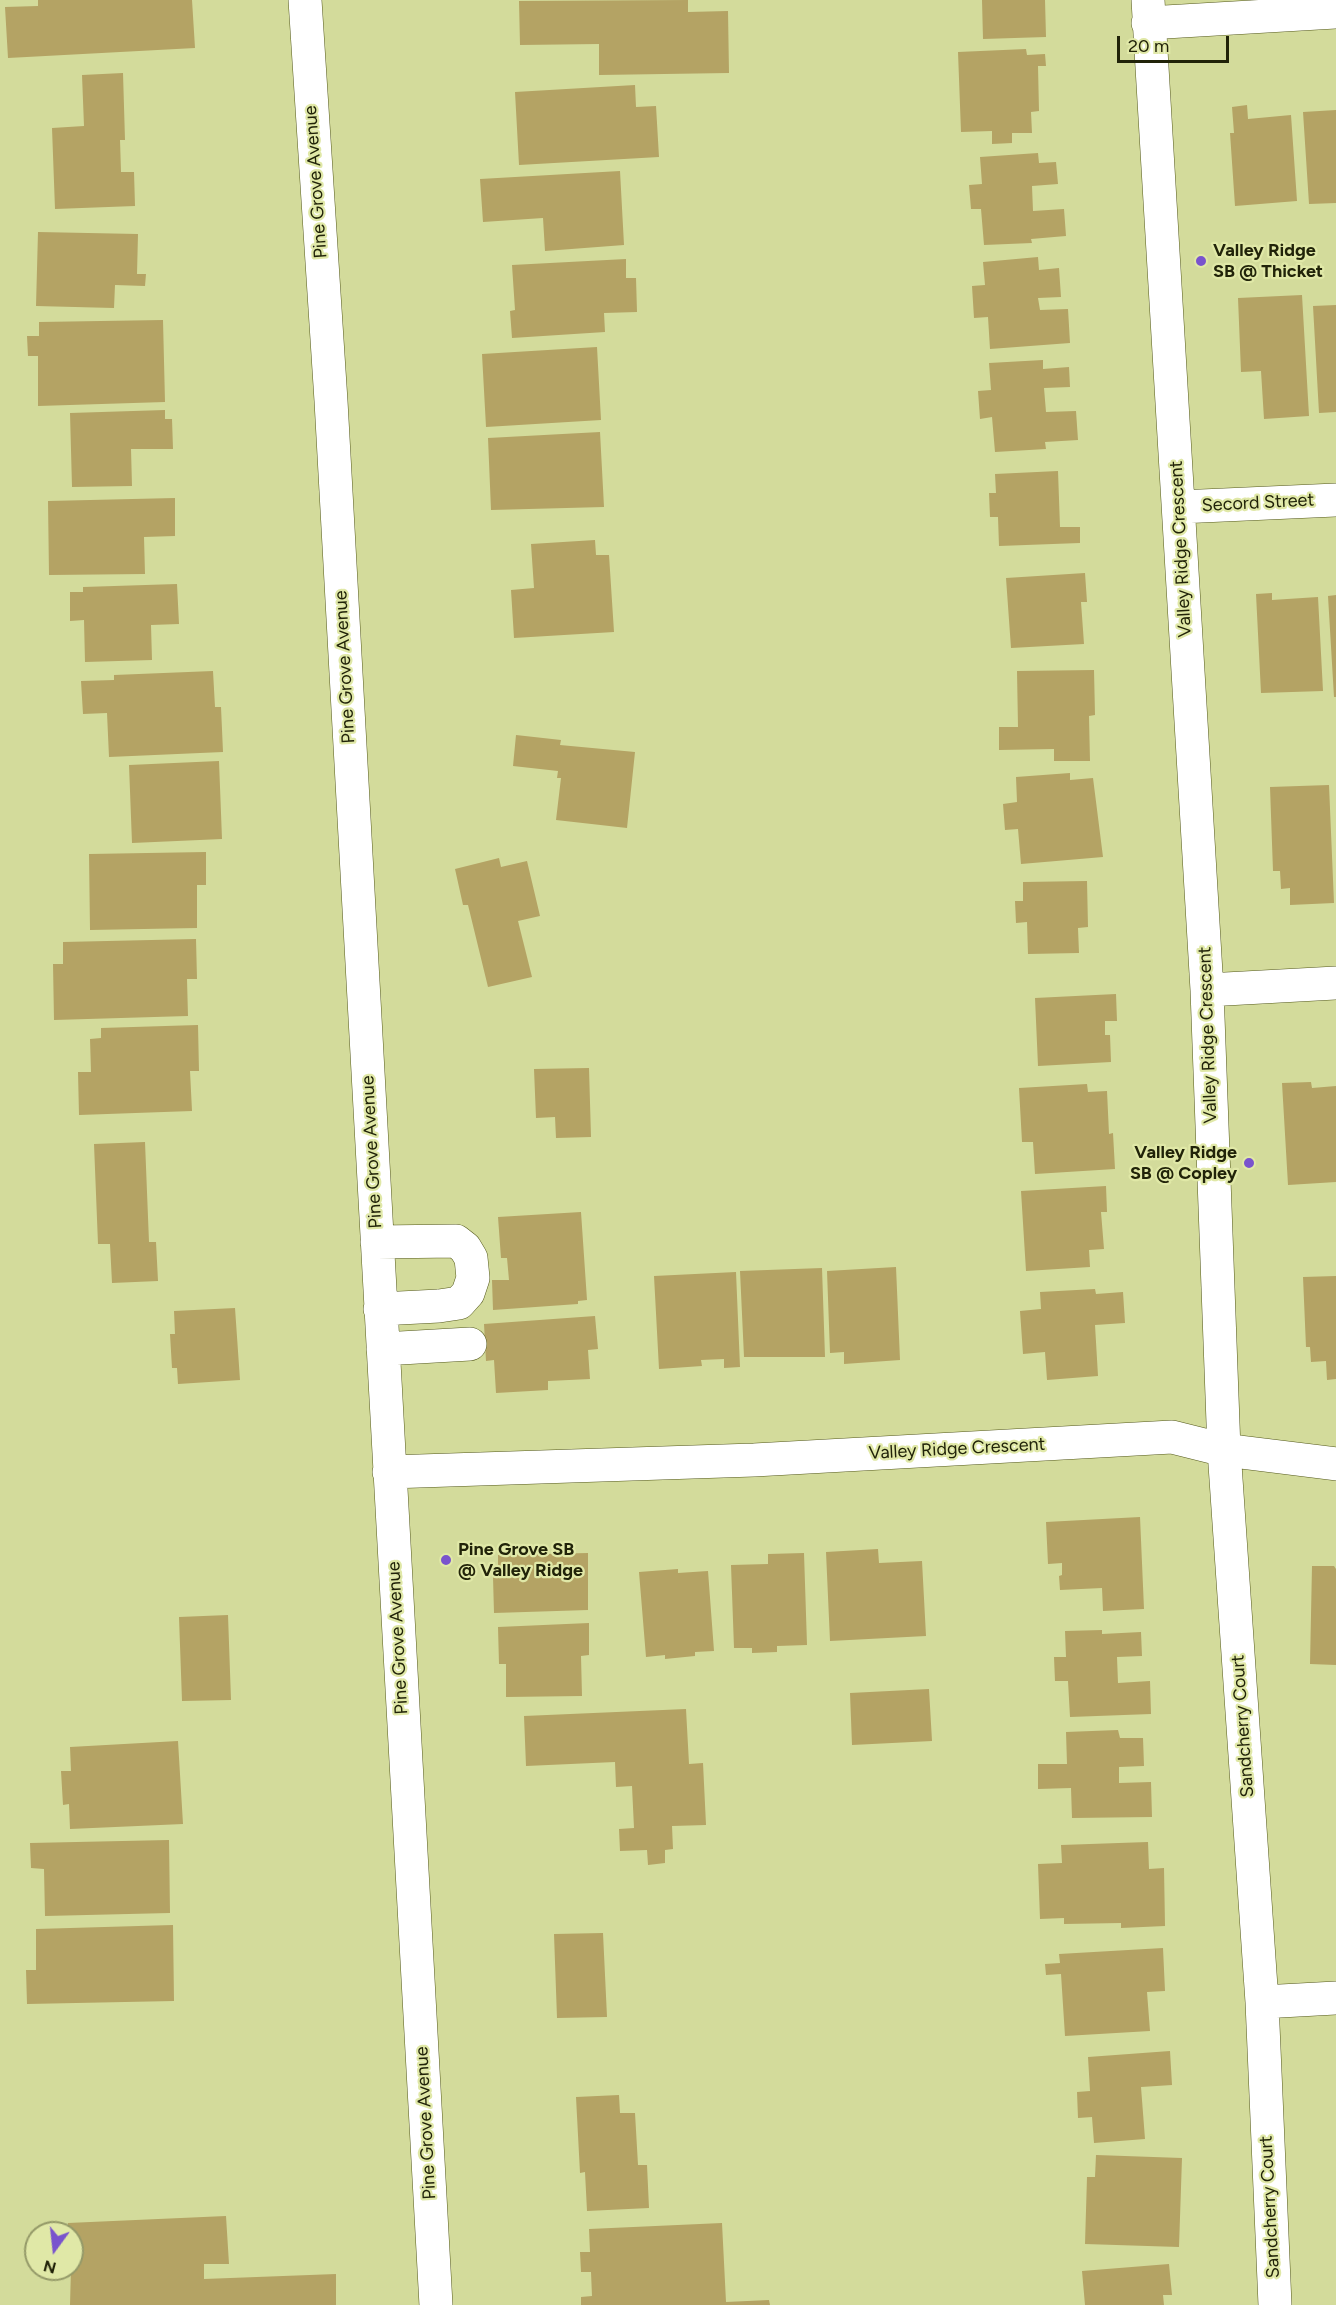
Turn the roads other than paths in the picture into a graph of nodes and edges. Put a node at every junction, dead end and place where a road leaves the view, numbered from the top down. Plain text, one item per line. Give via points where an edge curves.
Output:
1 (305, 0) edge
2 (1148, 12) edge
3 (1336, 12) edge
4 (1336, 500) edge
5 (1179, 507) junction
6 (1336, 983) edge
7 (1207, 990) junction
8 (377, 1242) junction
9 (380, 1309) junction
10 (470, 1344) dead end
11 (383, 1349) junction
12 (1224, 1450) junction
13 (1336, 1464) edge
14 (389, 1472) junction
15 (1336, 1998) edge
16 (1262, 2002) junction
17 (436, 2305) edge
18 (1275, 2305) edge

1 - 8 street, Pine Grove Avenue via 332,413
2 - 3 street
2 - 5 street, Valley Ridge Crescent
4 - 5 street, Secord Street
5 - 7 street, Valley Ridge Crescent
6 - 7 street
7 - 12 street, Valley Ridge Crescent
8 - 9 street, Pine Grove Avenue
8 - 9 street via 456,1241 471,1258 473,1278 459,1303
9 - 11 street, Pine Grove Avenue
10 - 11 street
11 - 14 street, Pine Grove Avenue
12 - 13 street
12 - 14 street, Valley Ridge Crescent via 1172,1437 754,1460
12 - 16 street, Sandcherry Court
14 - 17 street, Pine Grove Avenue
15 - 16 street
16 - 18 street, Sandcherry Court

